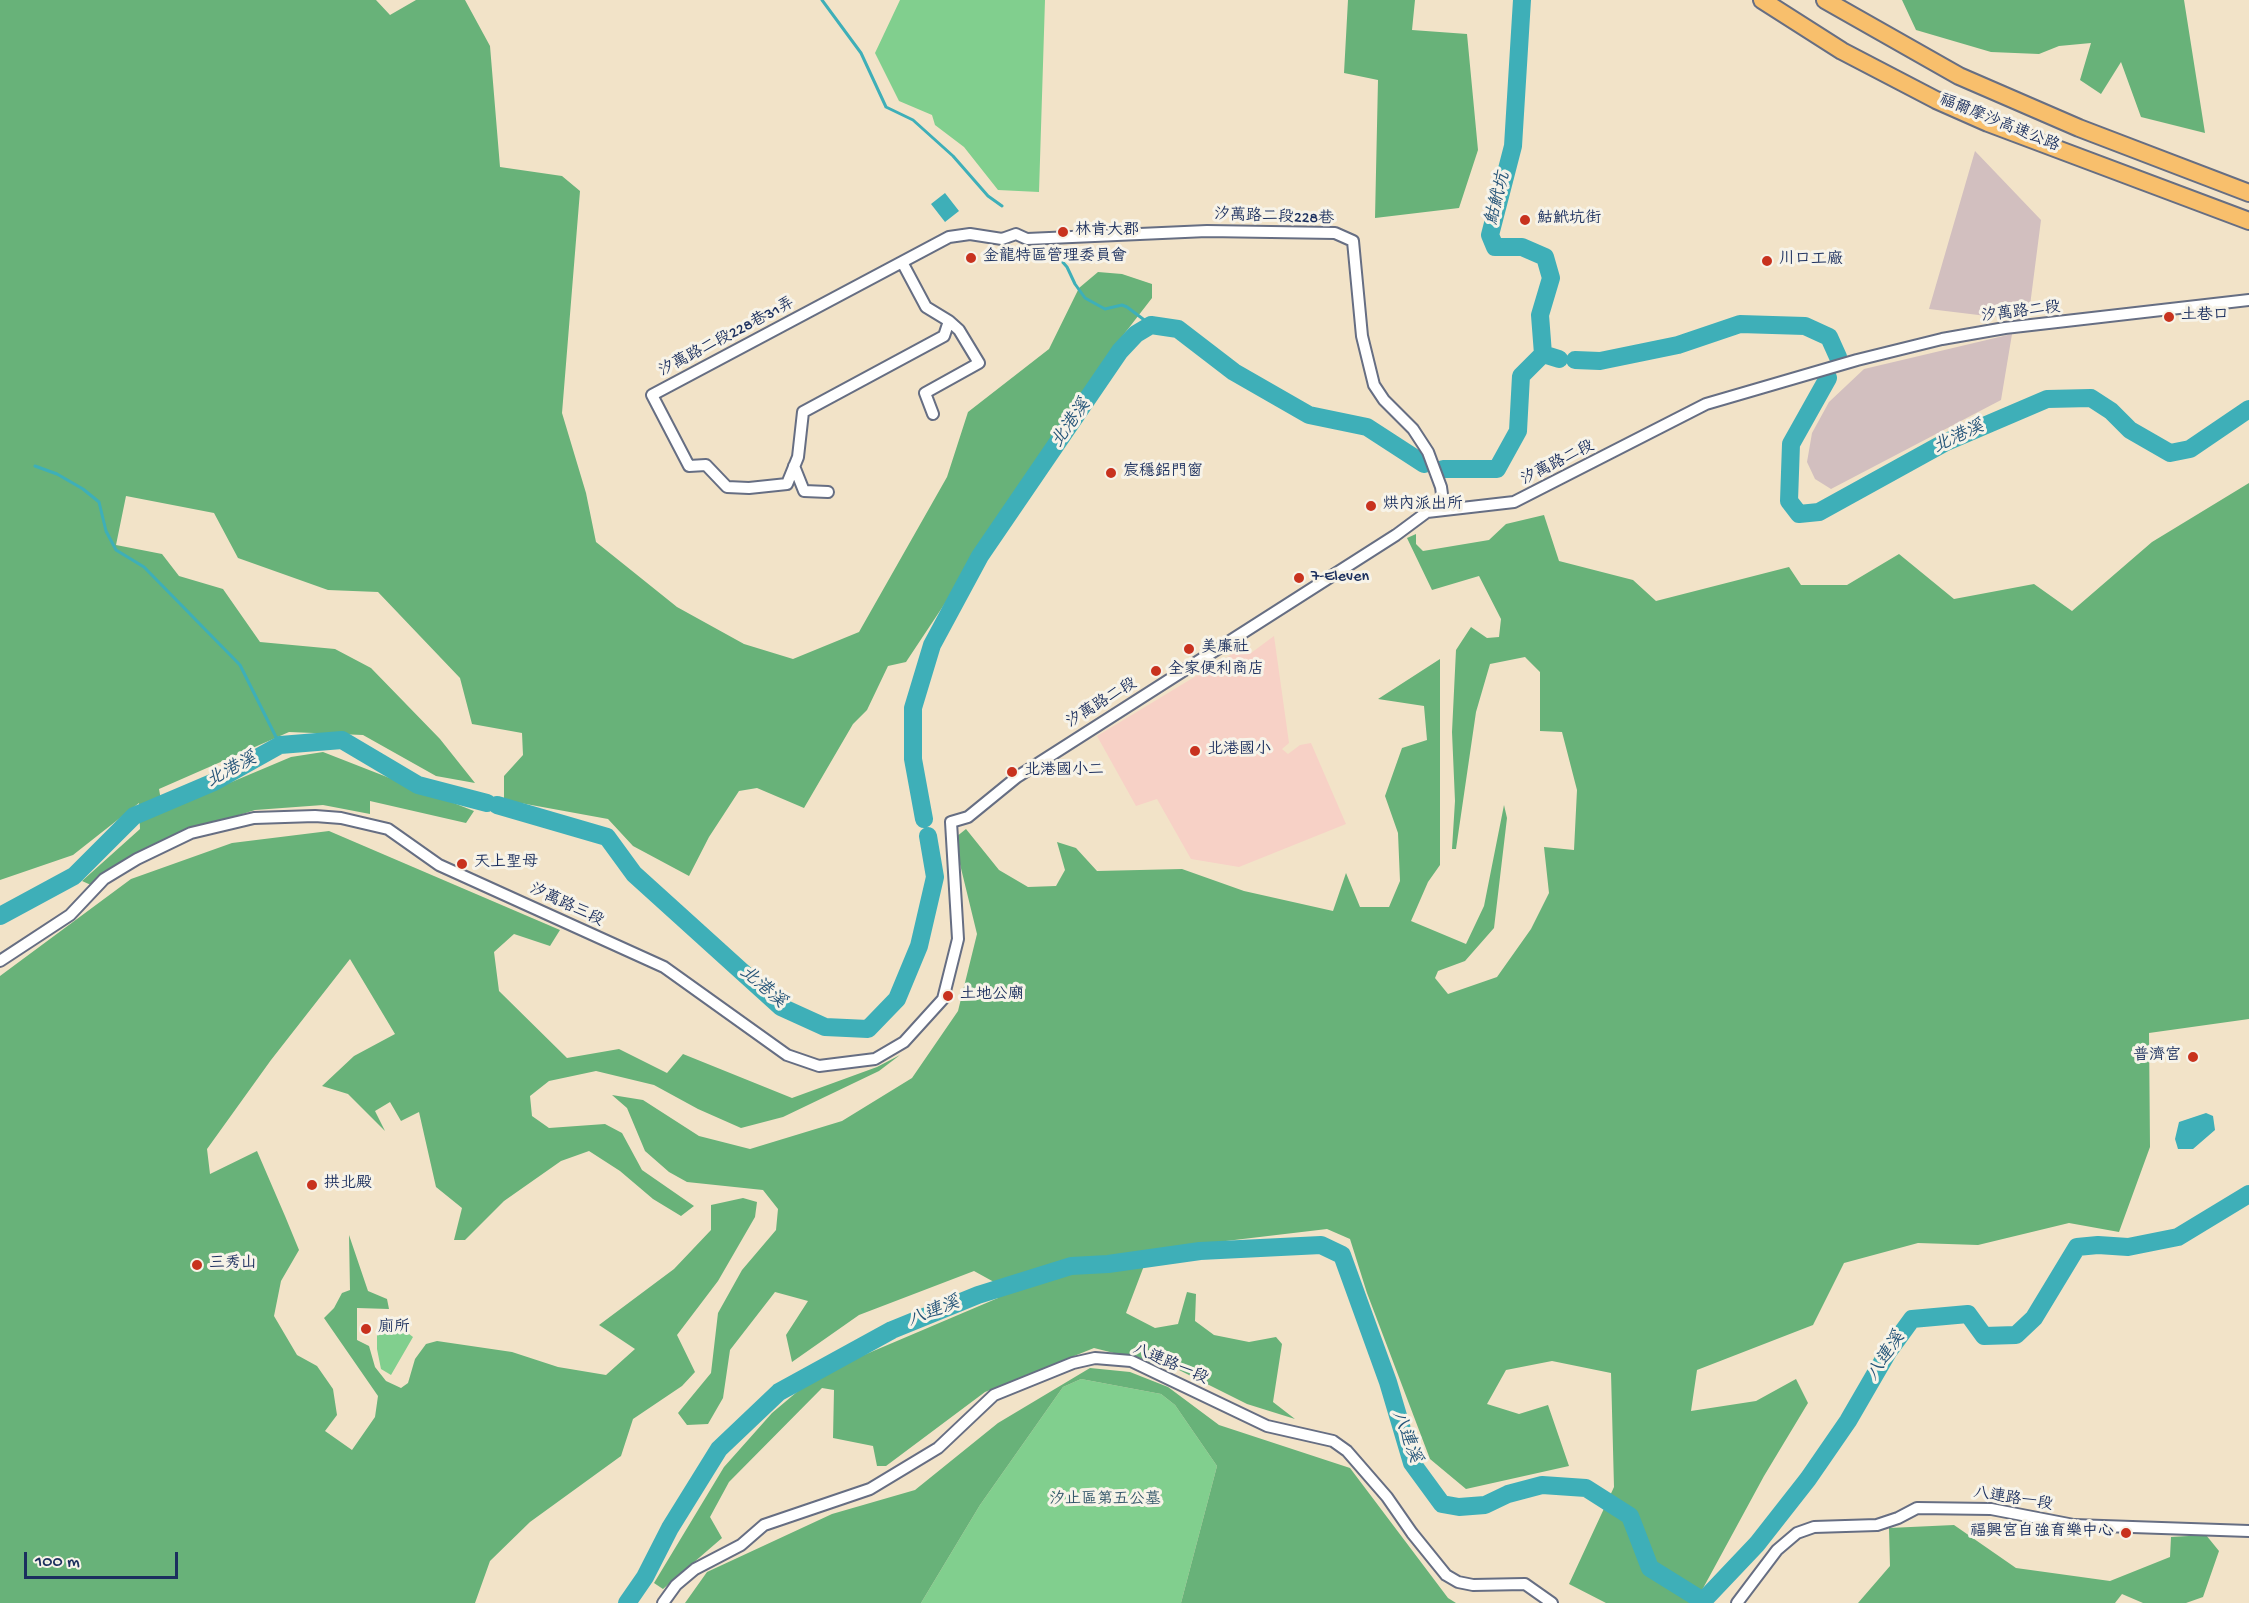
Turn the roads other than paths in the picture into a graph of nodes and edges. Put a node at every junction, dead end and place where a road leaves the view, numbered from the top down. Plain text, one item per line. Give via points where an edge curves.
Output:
1 (1762, 0) edge
2 (1825, 0) edge
3 (2249, 193) edge
4 (2249, 221) edge
5 (1044, 238) joint
6 (902, 262) junction
7 (2249, 300) edge
8 (948, 321) junction
9 (933, 414) dead end
10 (794, 466) junction
11 (828, 492) dead end
12 (1444, 509) junction
13 (951, 822) joint
14 (0, 961) edge
15 (2249, 1531) edge
16 (663, 1603) edge
17 (1552, 1603) edge
18 (1737, 1603) edge

1 - 4 highway, 福爾摩沙高速公路 via 1842,51 1936,100
2 - 3 highway, 福爾摩沙高速公路 via 1959,76 2079,128
5 - 6 street, 汐萬路二段228巷31弄 via 1027,239 1016,234 1002,238 970,234 949,237
5 - 12 street, 汐萬路二段228巷 via 1207,231 1335,233 1353,241 1362,336 1374,385 1428,452 1441,487
6 - 8 street via 926,307
6 - 10 street, 汐萬路二段228巷31弄 via 652,395 689,466 706,465 727,487 787,484
7 - 12 street, 汐萬路二段 via 2005,328 1857,360 1706,404 1514,502
8 - 9 street via 959,330 979,363 925,393
8 - 10 street, 汐萬路二段228巷31弄 via 944,336 804,412
10 - 11 street via 804,491
12 - 13 street, 汐萬路二段 via 1427,512 1017,777 968,817
13 - 14 street, 汐萬路三段 via 958,939 943,999 904,1042 875,1059 857,1062 819,1066 787,1055 664,968 439,865 388,829 341,818 254,818 191,833 104,879 70,915
15 - 18 street, 八連路一段 via 2074,1525 1991,1509 1917,1508 1877,1525 1814,1527 1797,1533 1777,1550
16 - 17 street, 八連路一段 via 694,1569 741,1545 764,1525 870,1489 938,1448 994,1395 1095,1358 1131,1361 1268,1426 1332,1441 1347,1451 1387,1497 1446,1575 1473,1586 1525,1584

